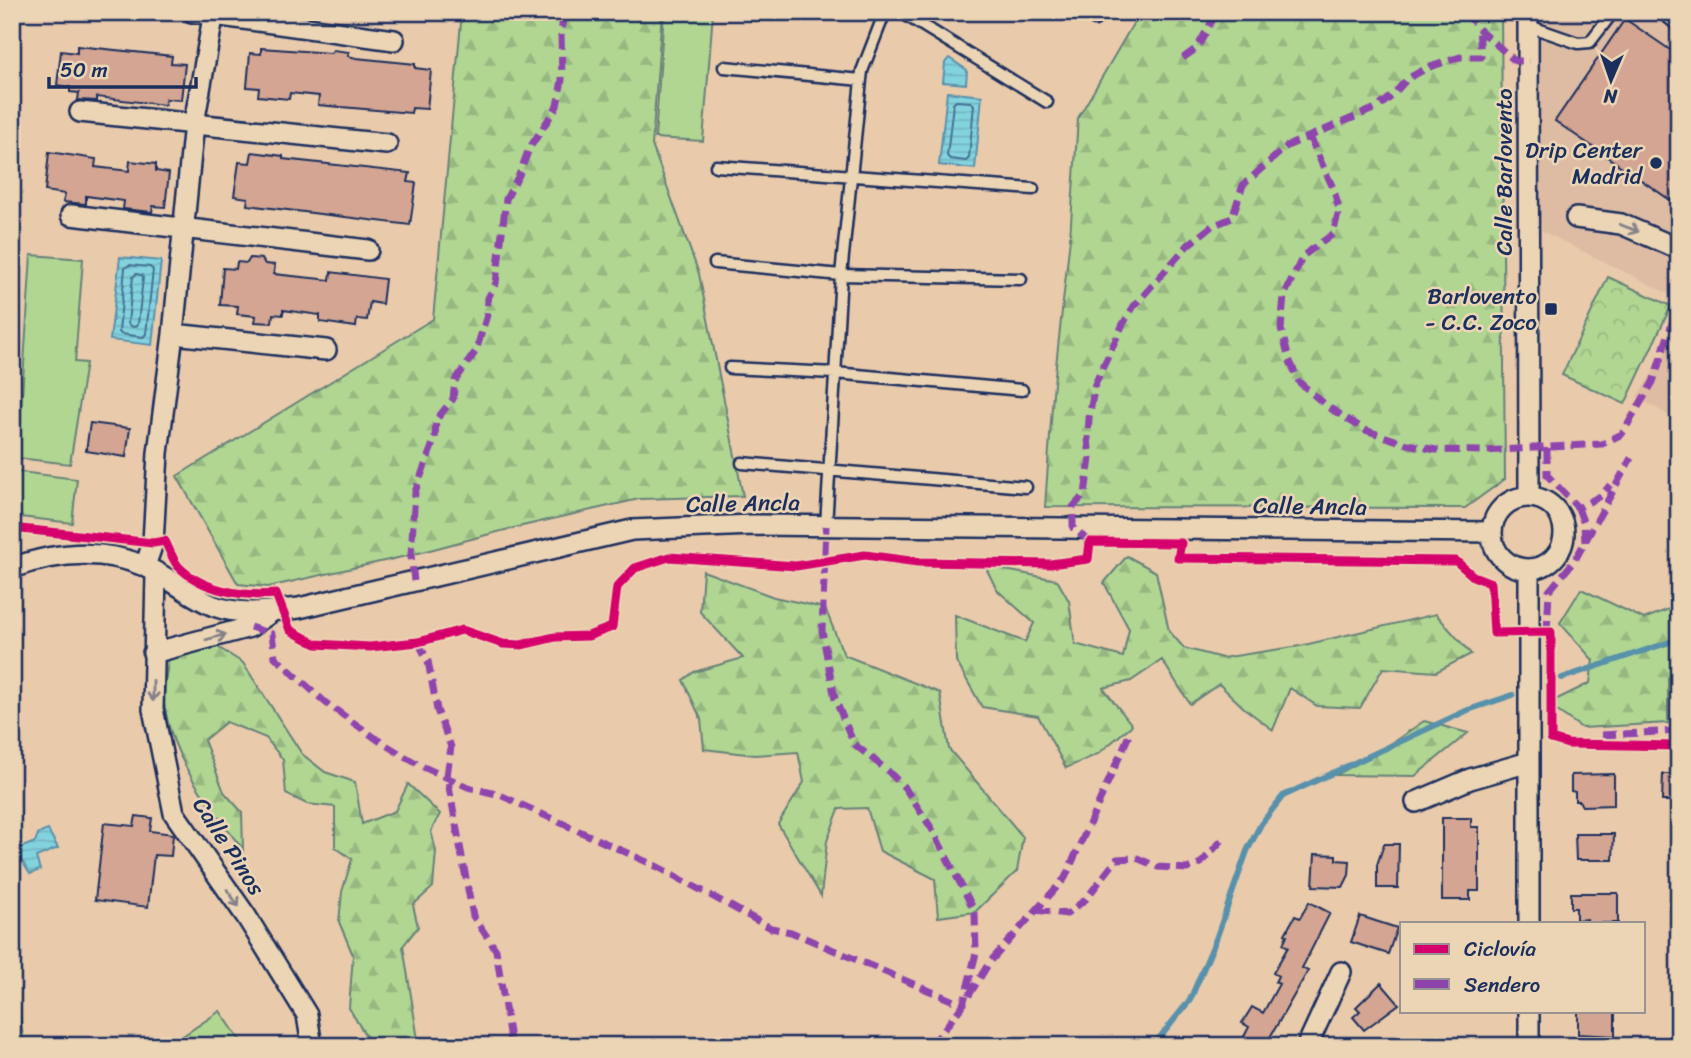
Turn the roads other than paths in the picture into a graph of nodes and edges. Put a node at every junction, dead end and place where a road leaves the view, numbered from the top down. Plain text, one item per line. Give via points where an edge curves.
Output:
1 (192, 12) edge
2 (886, 12) edge
3 (901, 12) edge
4 (1082, 12) edge
5 (1613, 12) edge
6 (1661, 12) edge
7 (214, 13) edge
8 (1529, 17) edge
9 (1095, 20) dead end
10 (1679, 26) edge
11 (394, 40) dead end
12 (724, 67) dead end
13 (861, 80) junction
14 (1047, 102) dead end
15 (80, 112) dead end
16 (194, 123) junction
17 (387, 144) dead end
18 (716, 166) dead end
19 (852, 178) junction
20 (1033, 189) dead end
21 (71, 215) dead end
22 (1576, 218) dead end
23 (183, 227) junction
24 (1679, 249) edge
25 (368, 250) dead end
26 (715, 263) dead end
27 (841, 275) junction
28 (1021, 279) dead end
29 (173, 334) junction
30 (326, 349) dead end
31 (730, 368) dead end
32 (835, 373) junction
33 (1022, 390) dead end
34 (742, 463) dead end
35 (831, 471) junction
36 (1026, 487) dead end
37 (1529, 496) junction
38 (826, 526) junction
39 (1492, 532) junction
40 (14, 568) edge
41 (1529, 569) junction
42 (150, 570) junction
43 (274, 610) junction
44 (153, 653) junction
45 (1529, 762) junction
46 (1416, 802) dead end
47 (1529, 922) edge
48 (1341, 972) dead end
49 (1529, 1012) edge
50 (312, 1046) edge
51 (1307, 1046) edge
52 (1529, 1046) edge

1 - 7 street
2 - 13 lane
3 - 14 lane
4 - 9 lane
5 - 8 lane via 1590,42 1578,43
6 - 10 lane
7 - 11 street
7 - 16 street, Calle Pinos
8 - 37 street, Calle Barlovento
12 - 13 lane
13 - 19 lane
15 - 16 street
16 - 17 street
16 - 23 street, Calle Pinos
18 - 19 lane
19 - 20 lane
19 - 27 lane
21 - 23 street
22 -> 24 street via 1621,224
23 - 25 street
23 - 29 street, Calle Pinos
26 - 27 lane
27 - 28 lane
27 - 32 lane
29 - 30 street
29 - 42 street, Calle Pinos
31 - 32 lane
32 - 33 lane
32 - 35 lane
34 - 35 lane
35 - 36 lane
35 - 38 lane
37 - 39 street via 1507,503 1494,520
37 - 41 street via 1552,505 1560,515 1564,539 1552,560
38 - 39 street, Calle Ancla
38 - 43 street, Calle Ancla via 632,530 299,608
39 - 41 street via 1498,554
40 - 42 street, Calle Ancla via 44,557 80,554 112,557
41 - 45 street
42 - 43 street, Calle Ancla via 214,606 246,613
42 - 44 street, Calle Pinos
44 -> 43 street via 250,626
44 -> 50 street, Calle Pinos via 153,709 174,813 307,1015
45 - 46 street via 1470,779
45 - 47 street
48 - 51 street
49 - 52 street

